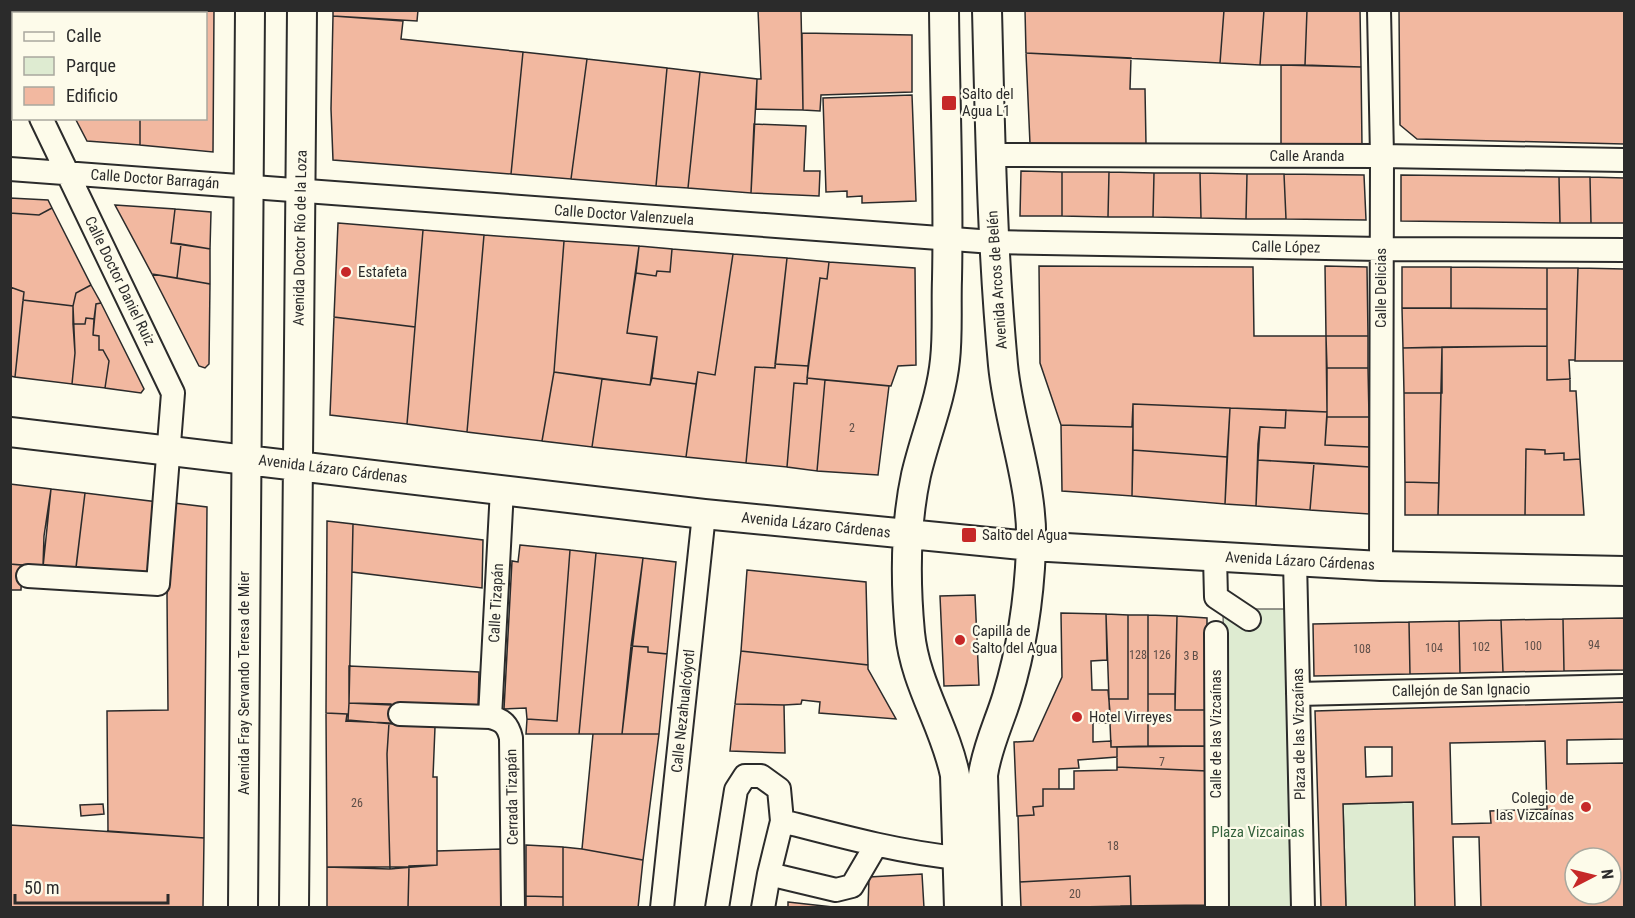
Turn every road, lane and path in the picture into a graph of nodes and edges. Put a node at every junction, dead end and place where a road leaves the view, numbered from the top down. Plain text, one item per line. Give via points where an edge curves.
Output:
1 (250, 10) edge
2 (302, 10) edge
3 (944, 10) edge
4 (987, 10) edge
5 (1378, 10) edge
6 (42, 120) edge
7 (990, 155) junction
8 (1382, 156) junction
9 (1624, 160) edge
10 (10, 169) edge
11 (68, 173) junction
12 (247, 186) junction
13 (300, 190) junction
14 (948, 239) junction
15 (993, 242) junction
16 (1381, 249) junction
17 (1624, 250) edge
18 (10, 432) edge
19 (170, 451) junction
20 (245, 459) junction
21 (298, 465) junction
22 (502, 489) junction
23 (704, 514) junction
24 (908, 534) junction
25 (1031, 546) junction
26 (1215, 557) junction
27 (1295, 561) junction
28 (1381, 566) junction
29 (1624, 571) edge
30 (28, 576) dead end
31 (1249, 620) dead end
32 (1216, 633) dead end
33 (1624, 686) edge
34 (1298, 694) junction
35 (400, 714) dead end
36 (490, 717) junction
37 (782, 821) junction
38 (876, 845) junction
39 (958, 858) junction
40 (769, 874) junction
41 (243, 908) edge
42 (294, 908) edge
43 (513, 908) edge
44 (662, 908) edge
45 (717, 908) edge
46 (763, 908) edge
47 (959, 908) edge
48 (987, 908) edge
49 (1217, 908) edge
50 (1303, 908) edge

1 - 12 main road
2 - 13 main road, Avenida Doctor Río de la Loza
3 - 14 main road
4 - 7 main road, Avenida Arcos de Belén
5 - 8 street, Calle Delicias
6 - 11 street, Calle Doctor Daniel Ruiz
7 - 8 street, Calle Aranda
7 - 15 main road, Avenida Arcos de Belén
8 - 9 street, Calle Aranda
8 - 16 street, Calle Delicias
10 - 11 street, Calle Doctor Barragán
11 - 12 street, Calle Doctor Barragán
11 - 19 street, Calle Doctor Daniel Ruiz via 173,393
12 - 13 street, Calle Doctor Barragán
12 - 20 main road
13 - 14 street, Calle Doctor Valenzuela
13 - 21 main road, Avenida Doctor Río de la Loza
14 - 15 street, Calle López
14 - 24 main road via 945,360 916,475
15 - 16 street, Calle López
15 - 25 main road, Avenida Arcos de Belén via 1004,375 1028,493
16 - 17 street, Calle López
16 - 28 street, Calle Delicias
18 - 19 main road, Avenida Lázaro Cárdenas
19 - 20 main road, Avenida Lázaro Cárdenas
19 - 30 street, Calle Doctor Daniel Ruiz via 158,584
20 - 21 main road, Avenida Lázaro Cárdenas
20 - 41 main road, Avenida Fray Servando Teresa de Mier
21 - 22 main road, Avenida Lázaro Cárdenas
21 - 42 main road
22 - 23 main road, Avenida Lázaro Cárdenas
22 - 36 street, Calle Tizapán
23 - 24 main road, Avenida Lázaro Cárdenas
23 - 44 street, Calle Nezahualcóyotl
24 - 25 main road, Avenida Lázaro Cárdenas
24 - 39 main road via 910,636 921,683 955,775
25 - 26 main road, Avenida Lázaro Cárdenas
25 - 48 main road, Avenida Arcos de Belén via 1020,651 986,754 983,775
26 - 27 main road, Avenida Lázaro Cárdenas
26 - 31 street via 1216,597
27 - 28 main road, Avenida Lázaro Cárdenas
27 - 34 street, Plaza de las Vizcaínas
28 - 29 main road, Avenida Lázaro Cárdenas
32 - 49 street, Calle de las Vizcaínas
33 - 34 street, Callejón de San Ignacio
34 - 50 street, Plaza de las Vizcaínas
35 - 36 street
36 - 43 street, Cerrada Tizapán via 508,728 511,738
37 - 38 street
37 - 40 street
37 - 45 street via 779,789 761,776 745,776 736,790
38 - 39 street
38 - 40 street via 852,886 836,890
39 - 47 main road
40 - 46 street

